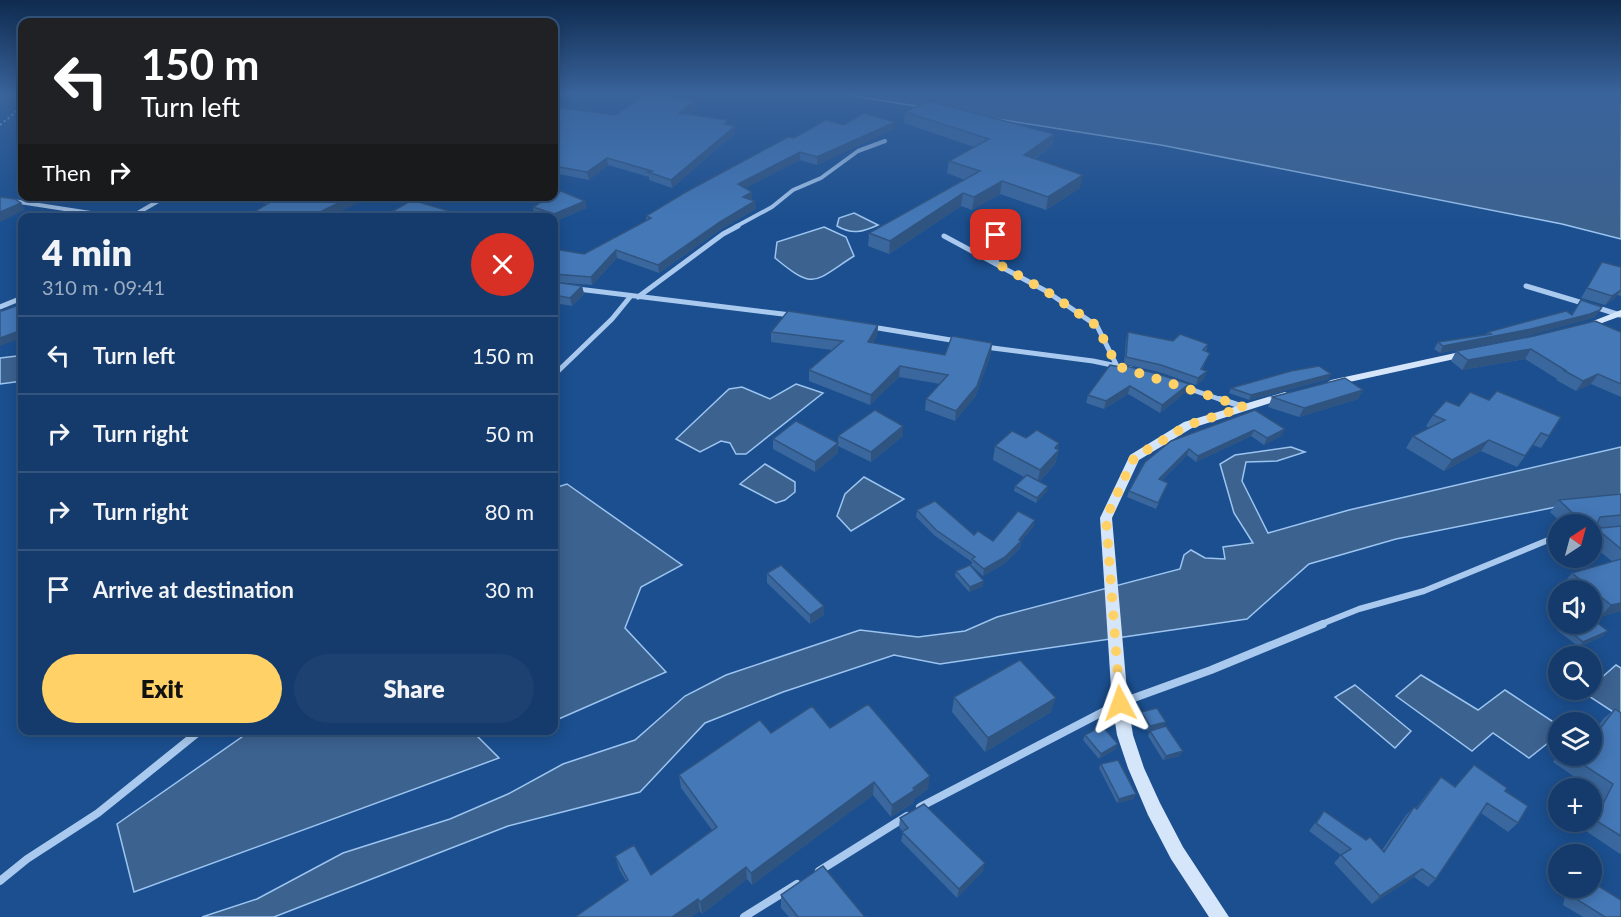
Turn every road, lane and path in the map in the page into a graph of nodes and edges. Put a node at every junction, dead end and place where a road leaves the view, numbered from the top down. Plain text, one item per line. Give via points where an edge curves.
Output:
1 (885, 141) dead end
2 (2, 200) edge
3 (158, 201) edge
4 (89, 213) edge
5 (138, 213) edge
6 (1011, 215) dead end
7 (944, 236) dead end
8 (998, 264) junction
9 (1526, 286) dead end
10 (576, 289) edge
11 (630, 297) junction
12 (638, 298) junction
13 (18, 300) edge
14 (0, 307) edge
15 (1621, 314) edge
16 (801, 316) edge
17 (869, 327) edge
18 (1567, 331) edge
19 (968, 344) edge
20 (978, 345) edge
21 (1483, 350) edge
22 (1117, 366) junction
23 (558, 371) edge
24 (1140, 372) edge
25 (1178, 384) edge
26 (1320, 386) edge
27 (1297, 392) edge
28 (1244, 407) junction
29 (1548, 539) edge
30 (1120, 703) junction
31 (195, 735) edge
32 (815, 874) edge
33 (805, 880) edge
34 (0, 881) edge
35 (744, 917) edge
36 (1220, 917) edge

1 - 12 street via 858,151 821,178 793,190 772,207 723,234
2 - 4 street
3 - 5 street
6 - 8 street via 996,235 992,252
7 - 8 street
8 - 22 street via 1097,326
9 - 15 street
10 - 11 street
11 - 12 street
11 - 23 street
12 - 16 street
13 - 14 street
15 - 18 main road
17 - 19 street
20 - 22 street
21 - 26 main road
22 - 24 street
25 - 28 street
27 - 28 main road
28 - 30 main road via 1188,425 1134,458 1106,518
29 - 30 street via 1424,591 1359,609
30 - 32 street via 924,804
30 - 36 main road via 1125,735 1154,809 1177,853
31 - 34 street via 98,813
33 - 35 street

